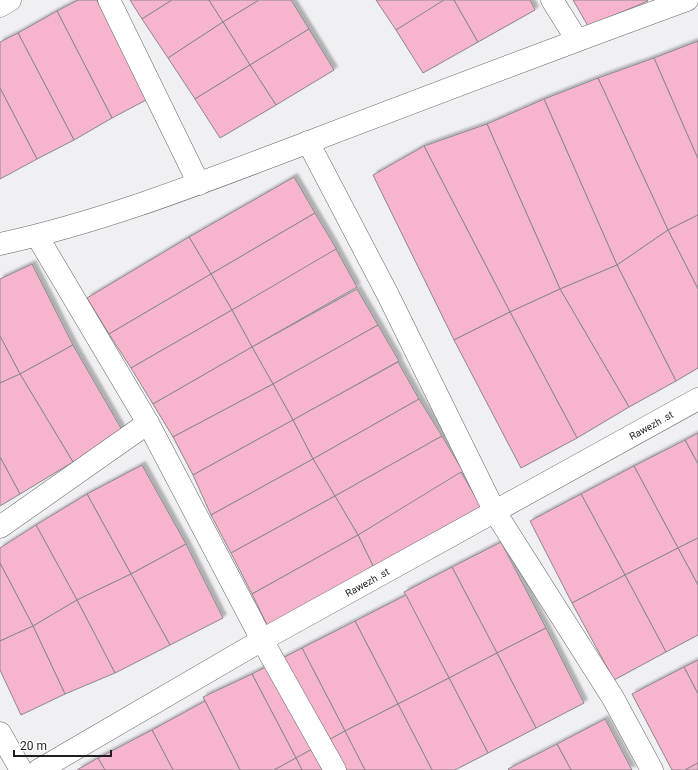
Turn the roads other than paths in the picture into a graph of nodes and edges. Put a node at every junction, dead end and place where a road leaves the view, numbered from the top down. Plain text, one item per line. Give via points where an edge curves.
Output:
1 (10, 0) edge
2 (109, 0) edge
3 (552, 0) edge
4 (687, 0) edge
5 (0, 6) edge
6 (577, 40) junction
7 (308, 142) junction
8 (199, 184) junction
9 (37, 236) junction
10 (0, 244) edge
11 (698, 399) edge
12 (148, 423) junction
13 (495, 512) junction
14 (0, 527) edge
15 (262, 640) junction
16 (0, 733) edge
17 (21, 770) edge
18 (39, 770) edge
19 (335, 770) edge
20 (652, 770) edge

1 - 5 street
2 - 8 street
3 - 6 street
4 - 6 street
6 - 7 street
7 - 8 street
7 - 13 street via 388,295
8 - 9 street via 119,212
9 - 10 street
9 - 12 street
11 - 13 street, Rawezh .st
12 - 14 street
12 - 15 street
13 - 15 street, Rawezh .st
13 - 20 street via 613,698
15 - 18 street, Rawezh .st
15 - 19 street
16 - 17 street

